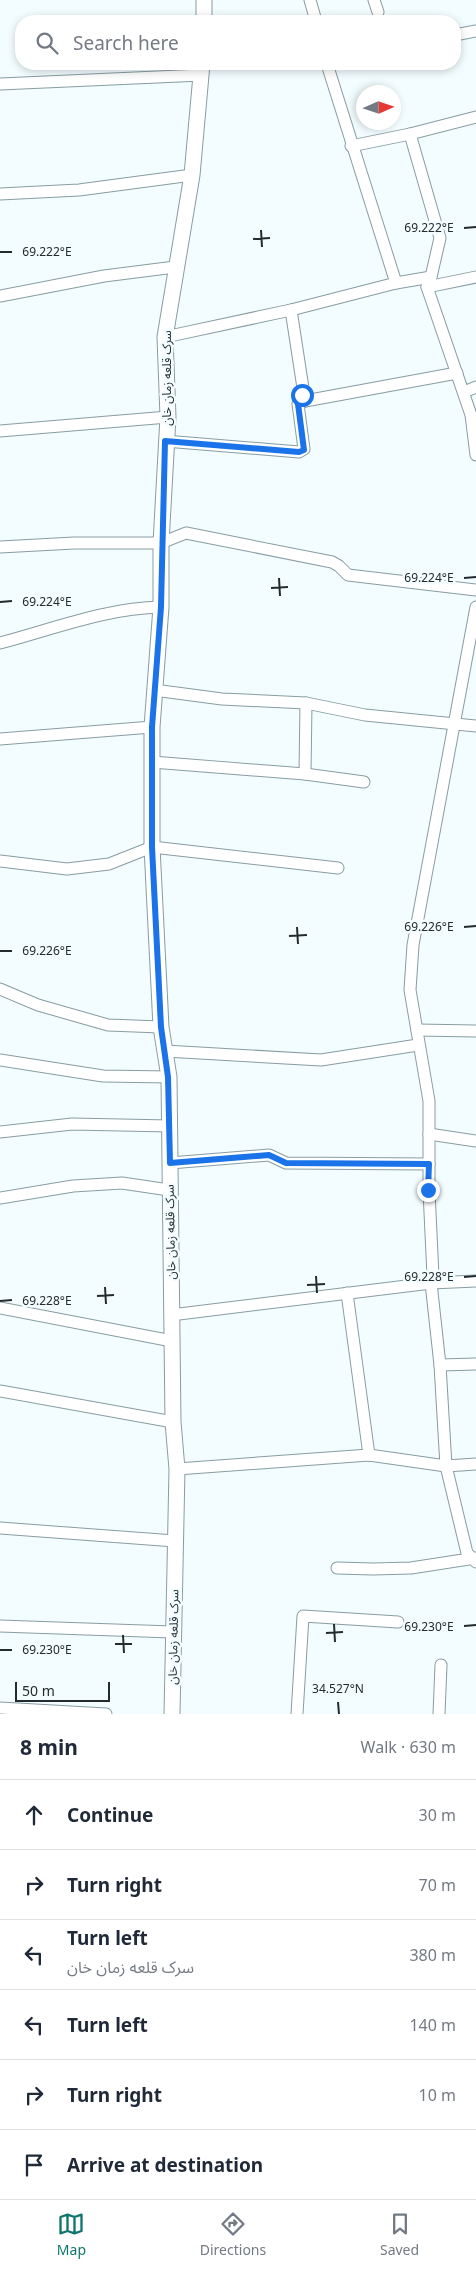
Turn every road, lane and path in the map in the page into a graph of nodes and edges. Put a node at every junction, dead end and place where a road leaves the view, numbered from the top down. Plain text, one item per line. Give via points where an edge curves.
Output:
1 (204, 0) edge
2 (310, 0) edge
3 (374, 0) edge
4 (378, 12) dead end
5 (204, 15) edge
6 (314, 15) edge
7 (476, 31) edge
8 (461, 35) edge
9 (189, 70) edge
10 (202, 70) edge
11 (328, 70) edge
12 (0, 84) edge
13 (476, 117) edge
14 (410, 134) junction
15 (351, 146) junction
16 (192, 175) junction
17 (0, 194) edge
18 (175, 267) junction
19 (476, 277) edge
20 (429, 282) junction
21 (396, 283) junction
22 (0, 296) edge
23 (291, 310) junction
24 (165, 337) junction
25 (457, 372) junction
26 (476, 388) edge
27 (464, 392) junction
28 (305, 401) junction
29 (168, 417) junction
30 (0, 431) edge
31 (165, 441) junction
32 (476, 454) edge
33 (162, 543) junction
34 (0, 547) edge
35 (476, 590) edge
36 (161, 607) junction
37 (476, 607) edge
38 (0, 643) edge
39 (154, 690) junction
40 (306, 702) junction
41 (454, 723) junction
42 (476, 726) edge
43 (152, 727) junction
44 (0, 739) edge
45 (152, 762) junction
46 (305, 774) junction
47 (364, 782) dead end
48 (152, 847) junction
49 (0, 861) edge
50 (338, 868) dead end
51 (0, 989) edge
52 (161, 1027) junction
53 (417, 1030) junction
54 (476, 1032) edge
55 (418, 1045) junction
56 (165, 1052) junction
57 (0, 1060) edge
58 (168, 1077) junction
59 (170, 1126) junction
60 (0, 1132) edge
61 (429, 1134) junction
62 (476, 1141) edge
63 (170, 1163) junction
64 (429, 1164) junction
65 (169, 1190) junction
66 (0, 1198) edge
67 (476, 1282) edge
68 (431, 1283) junction
69 (347, 1293) junction
70 (0, 1308) edge
71 (171, 1315) junction
72 (172, 1341) junction
73 (476, 1364) edge
74 (440, 1365) junction
75 (1, 1392) edge
76 (173, 1422) junction
77 (369, 1455) junction
78 (476, 1464) edge
79 (446, 1466) junction
80 (177, 1469) junction
81 (0, 1528) edge
82 (175, 1541) junction
83 (475, 1559) edge
84 (338, 1568) dead end
85 (398, 1622) dead end
86 (0, 1626) edge
87 (172, 1632) junction
88 (441, 1664) dead end
89 (0, 1708) edge
90 (106, 1714) edge
91 (172, 1714) edge
92 (297, 1714) edge
93 (439, 1714) edge

1 - 5 street
2 - 6 street
3 - 4 street
7 - 8 street
9 - 12 street
10 - 16 street, سرک قلعه زمان خان
11 - 15 street
13 - 14 street
14 - 15 street
14 - 20 street via 440,238
15 - 21 street
16 - 17 street via 79,190
16 - 18 street, سرک قلعه زمان خان
18 - 22 street via 104,276
18 - 24 street, سرک قلعه زمان خان
19 - 20 street
20 - 21 street
20 - 25 street
21 - 23 street
23 - 24 street
23 - 28 street
24 - 29 street, سرک قلعه زمان خان
25 - 27 street
25 - 28 street
26 - 27 street
27 - 32 street via 471,415
28 - 31 street via 298,404 304,450 299,452
29 - 30 street
29 - 31 street, سرک قلعه زمان خان
31 - 33 street, سرک قلعه زمان خان
33 - 34 street
33 - 35 street via 186,533 332,562 348,575
33 - 36 street, سرک قلعه زمان خان
36 - 38 street via 139,607 79,620
36 - 39 street, سرک قلعه زمان خان
37 - 41 street
39 - 40 street via 222,699
39 - 43 street, سرک قلعه زمان خان
40 - 41 street via 364,714
40 - 46 street
41 - 42 street
41 - 53 street via 413,945 410,990
43 - 44 street
43 - 45 street, سرک قلعه زمان خان
45 - 46 street
45 - 48 street, سرک قلعه زمان خان
46 - 47 street
48 - 49 street via 109,864 67,869
48 - 50 street
48 - 52 street, سرک قلعه زمان خان
51 - 52 street via 38,1005 108,1025
52 - 56 street, سرک قلعه زمان خان
53 - 54 street
53 - 55 street
55 - 56 street via 320,1060
55 - 61 street via 428,1101
56 - 58 street, سرک قلعه زمان خان
57 - 58 street via 103,1076
58 - 59 street, سرک قلعه زمان خان
59 - 60 street via 72,1124
59 - 63 street, سرک قلعه زمان خان
61 - 62 street
61 - 64 street
63 - 64 street via 269,1155 286,1163
63 - 65 street, سرک قلعه زمان خان
64 - 68 street
65 - 66 street via 122,1183 73,1186
65 - 71 street, سرک قلعه زمان خان
67 - 68 street
68 - 69 street
68 - 74 street
69 - 71 street
69 - 77 street
70 - 72 street
71 - 72 street, سرک قلعه زمان خان
72 - 76 street, سرک قلعه زمان خان
73 - 74 street
74 - 79 street
75 - 76 street
76 - 80 street, سرک قلعه زمان خان
77 - 79 street
77 - 80 street
78 - 79 street
79 - 83 street via 467,1553
80 - 82 street, سرک قلعه زمان خان
81 - 82 street
82 - 87 street, سرک قلعه زمان خان
83 - 84 street via 411,1568
85 - 92 street via 303,1616
86 - 87 street
87 - 91 street, سرک قلعه زمان خان
88 - 93 street
89 - 90 street

